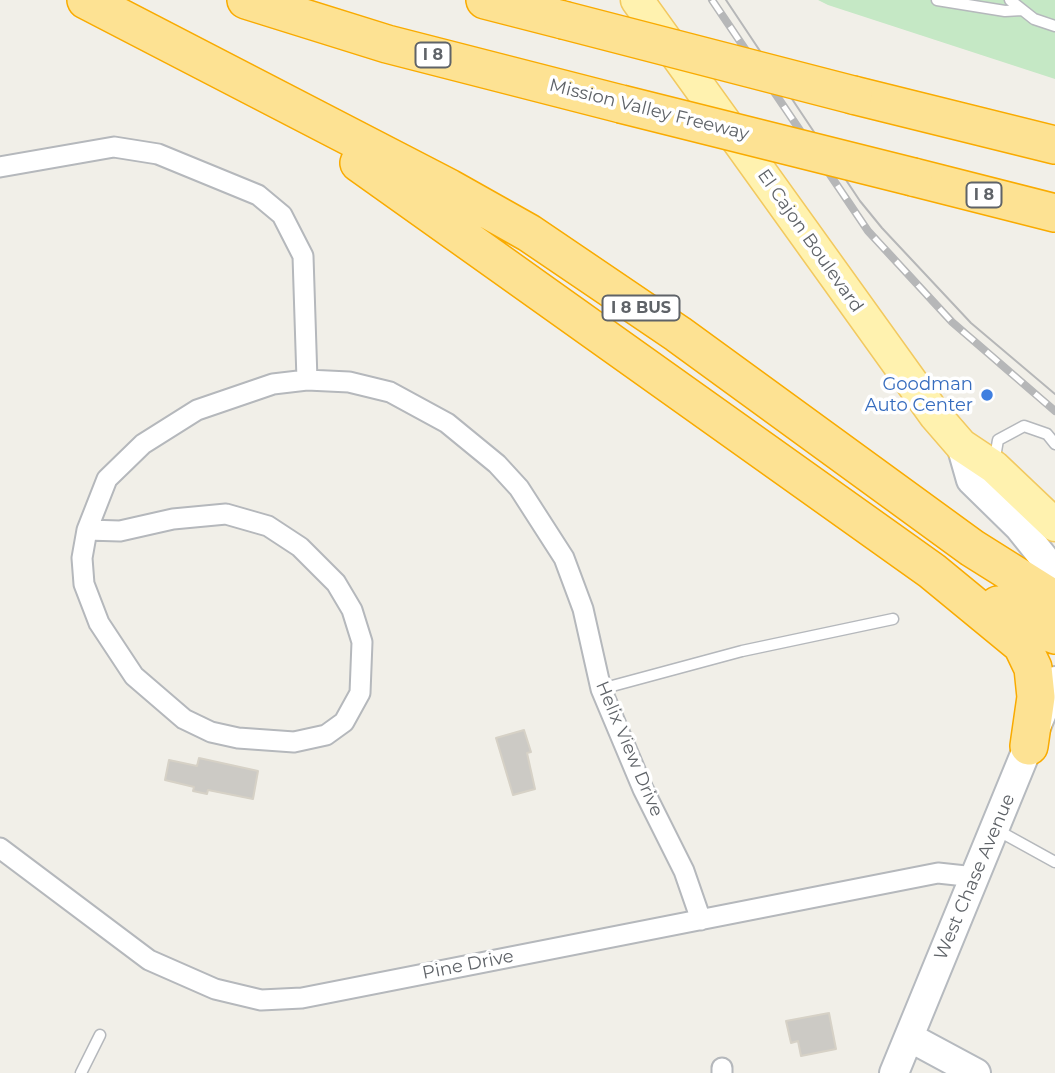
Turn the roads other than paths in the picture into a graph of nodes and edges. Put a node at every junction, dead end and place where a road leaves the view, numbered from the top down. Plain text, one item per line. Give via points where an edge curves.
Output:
1 (86, 0) edge
2 (246, 0) edge
3 (485, 0) edge
4 (637, 0) edge
5 (937, 0) edge
6 (1010, 0) edge
7 (1022, 10) junction
8 (1055, 26) edge
9 (287, 106) junction
10 (1055, 145) edge
11 (0, 167) edge
12 (1055, 213) edge
13 (307, 380) junction
14 (1055, 444) edge
15 (961, 445) junction
16 (994, 467) junction
17 (1055, 525) edge
18 (87, 530) junction
19 (932, 571) junction
20 (1055, 585) edge
21 (1055, 600) edge
22 (893, 619) dead end
23 (1055, 635) edge
24 (1055, 681) edge
25 (601, 689) junction
26 (1029, 746) junction
27 (996, 830) junction
28 (0, 848) edge
29 (1055, 862) edge
30 (975, 877) junction
31 (701, 920) junction
32 (100, 1035) dead end
33 (909, 1037) junction
34 (81, 1073) edge
35 (894, 1073) edge
36 (976, 1073) edge

1 - 9 highway, I 8 BUS
2 - 12 highway, Mission Valley Freeway / I 8, bridge via 387,44
3 - 10 highway, bridge
4 - 15 main road, El Cajon Boulevard via 899,367
5 - 7 lane
6 - 7 lane
7 - 8 lane
9 - 19 highway via 364,167
9 - 21 highway, I 8 BUS via 449,188 602,280 972,548
11 - 13 street via 114,147 158,154 258,195 282,215 303,256
13 - 18 street, Helix View Drive via 273,384 197,410 143,444 107,479
13 - 25 street, Helix View Drive via 349,382 390,392 447,423 497,464 536,510 564,558 583,610
14 - 16 lane via 1046,434 1024,426 999,440
15 - 16 main road, El Cajon Boulevard
15 - 20 main road, El Cajon Boulevard via 971,480 1019,527 1043,557
16 - 17 main road, El Cajon Boulevard
18 - 18 street, Helix View Drive via 82,558 85,584 99,623 127,668 166,706 211,732 294,742 326,735 351,713 360,693 363,659 352,610 326,571 285,535 254,520 226,514 120,531
19 - 23 highway
19 - 26 highway via 1022,645 1033,667 1036,697
22 - 25 lane via 742,651
24 - 26 main road, West Chase Avenue
25 - 31 street, Helix View Drive via 684,871
26 - 27 main road, West Chase Avenue
27 - 29 lane
27 - 30 main road, West Chase Avenue
28 - 31 street, Pine Drive via 149,960 215,989 261,999 302,998
30 - 31 street, Pine Drive via 938,873
30 - 33 main road, West Chase Avenue
32 - 34 lane
33 - 35 main road, West Chase Avenue
33 - 36 main road

